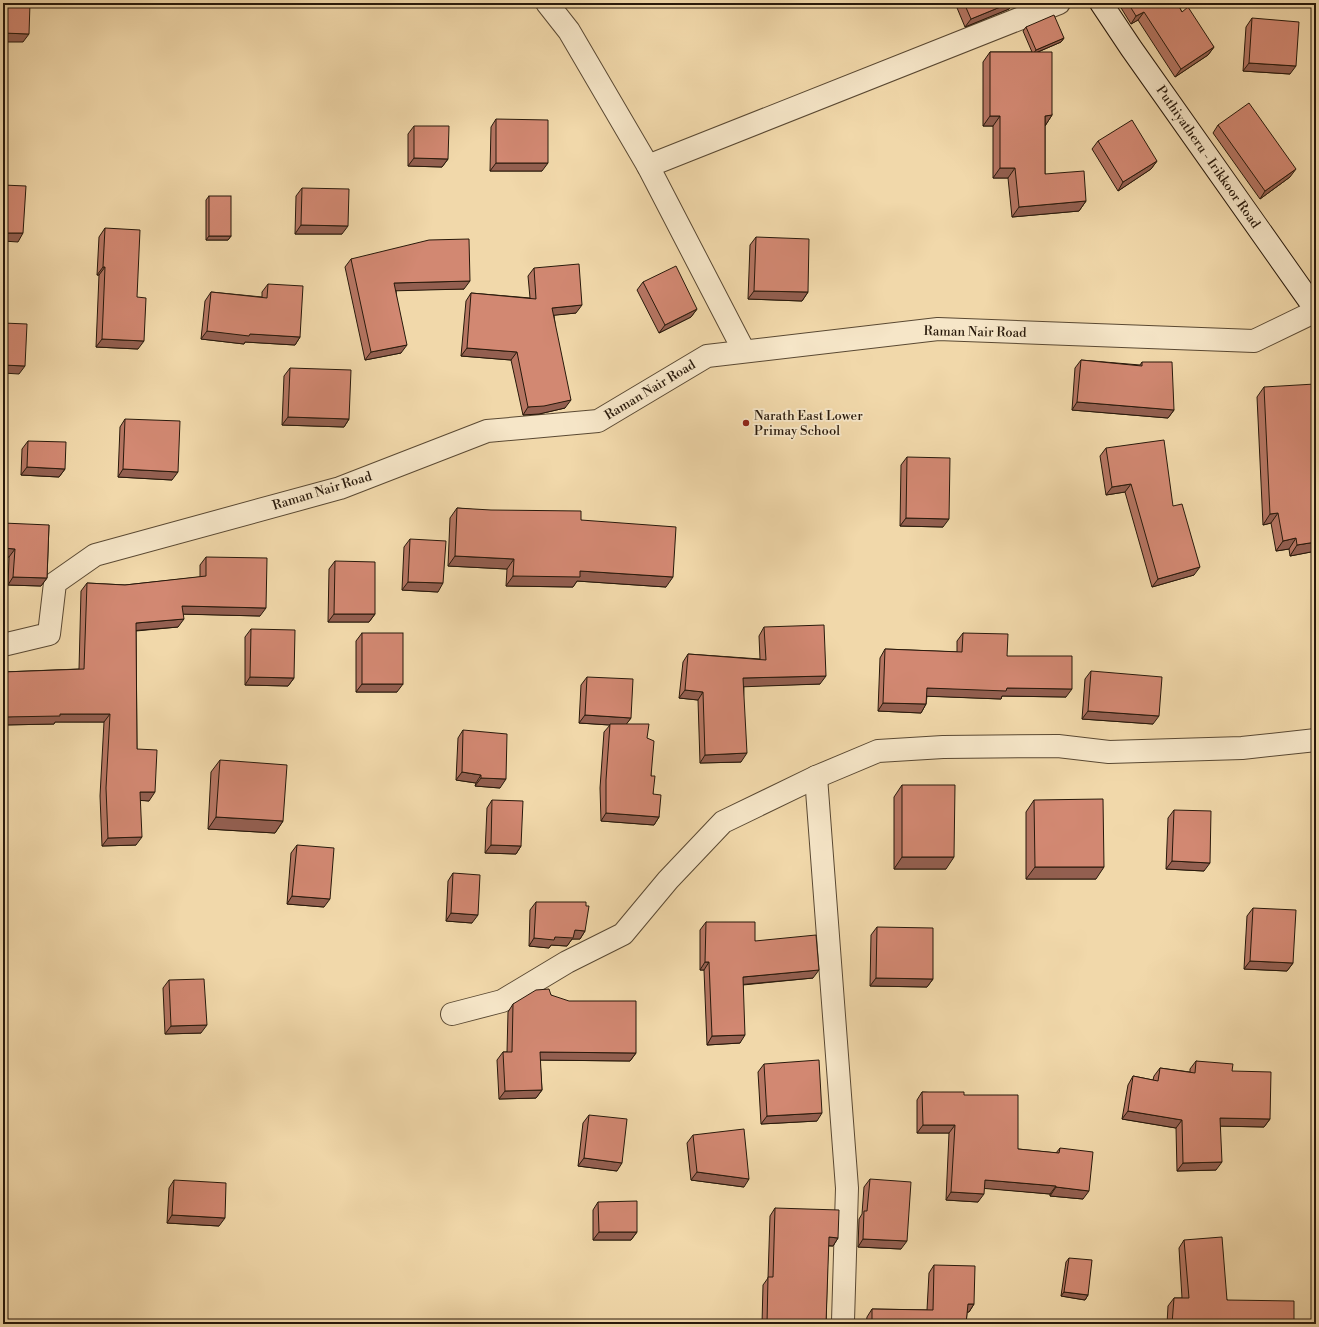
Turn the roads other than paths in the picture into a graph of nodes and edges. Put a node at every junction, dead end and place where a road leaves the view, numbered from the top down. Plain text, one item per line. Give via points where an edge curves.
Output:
1 (548, 3) edge
2 (1059, 3) edge
3 (1101, 3) edge
4 (648, 166) junction
5 (1316, 311) edge
6 (744, 351) junction
7 (3, 645) edge
8 (1316, 740) edge
9 (816, 777) junction
10 (452, 1014) dead end
11 (842, 1321) dead end

1 - 4 street via 570,31
2 - 4 street
3 - 5 street, Puthiyatheru - Irikkoor Road
4 - 6 street
5 - 6 street, Raman Nair Road via 1254,341 938,329
6 - 7 street, Raman Nair Road via 707,356 598,420 487,431 340,488 95,555 55,582 49,634
8 - 9 street via 1242,748 1109,752 1058,746 943,747 878,751
9 - 10 street via 723,822 668,880 623,934 567,962 502,1001
9 - 11 street via 847,1188

